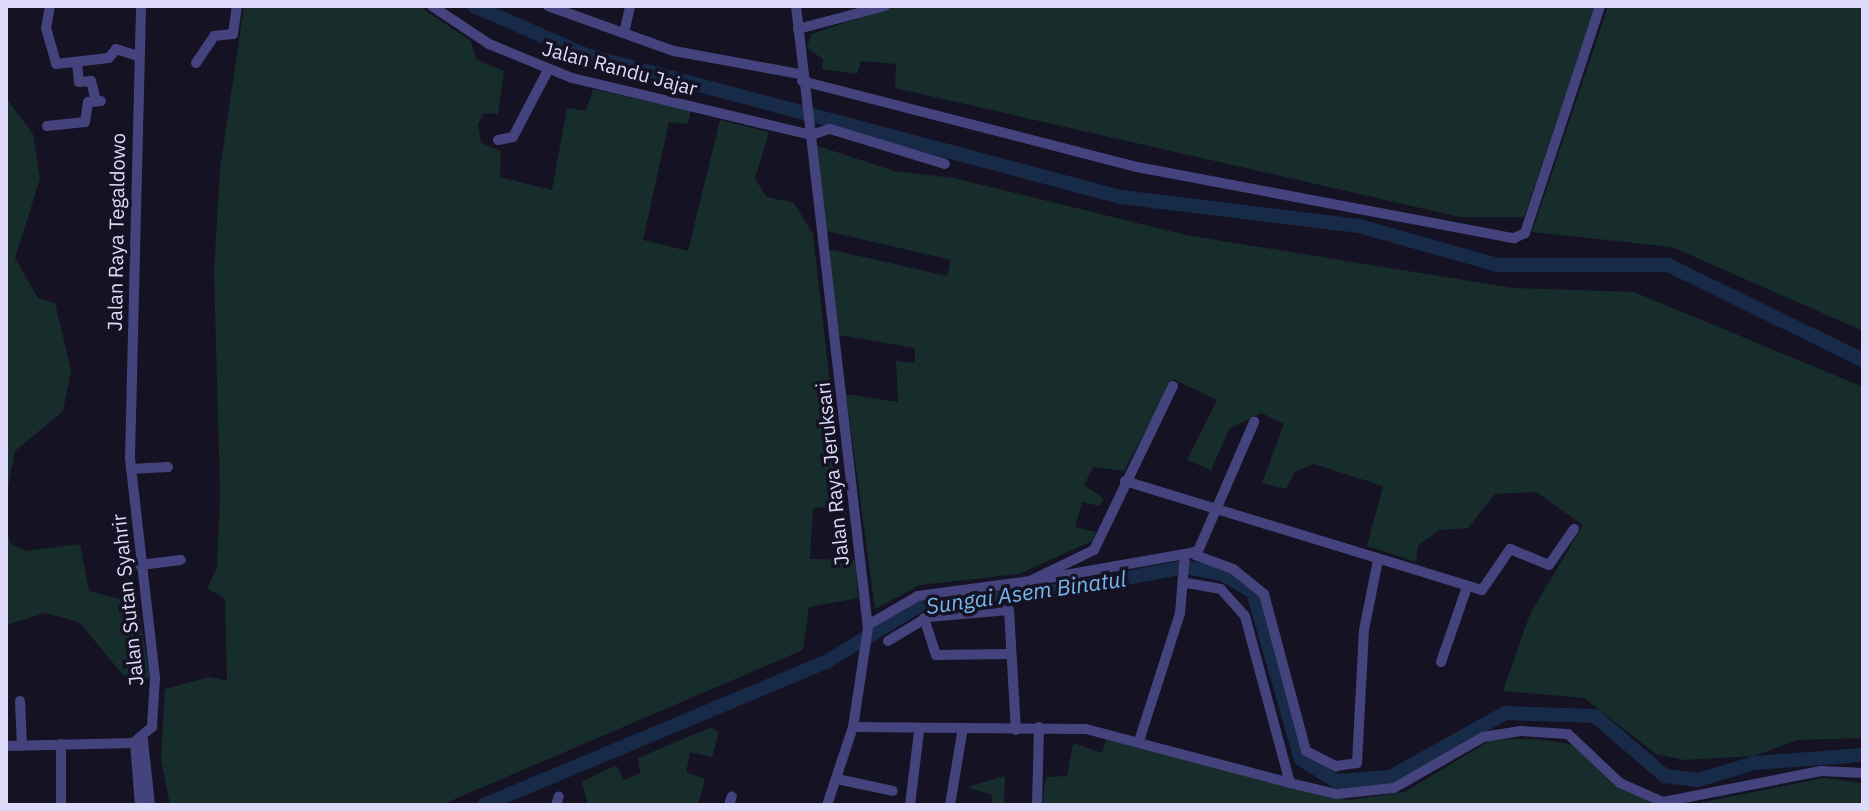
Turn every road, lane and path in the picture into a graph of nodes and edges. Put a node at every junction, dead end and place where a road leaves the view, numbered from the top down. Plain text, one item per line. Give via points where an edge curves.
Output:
1 (50, 6) edge
2 (141, 6) edge
3 (237, 6) edge
4 (432, 6) edge
5 (548, 6) edge
6 (630, 6) edge
7 (796, 6) edge
8 (885, 6) edge
9 (1600, 6) edge
10 (563, 9) edge
11 (798, 29) junction
12 (624, 33) junction
13 (138, 56) junction
14 (77, 63) junction
15 (196, 63) dead end
16 (547, 74) junction
17 (801, 81) junction
18 (47, 126) dead end
19 (810, 133) junction
20 (498, 140) dead end
21 (945, 164) dead end
22 (1173, 386) dead end
23 (1254, 422) dead end
24 (131, 464) junction
25 (168, 467) dead end
26 (1125, 481) junction
27 (1214, 511) junction
28 (1574, 529) dead end
29 (1188, 556) junction
30 (181, 560) dead end
31 (1378, 560) junction
32 (140, 565) junction
33 (1030, 581) junction
34 (1183, 581) junction
35 (1467, 587) junction
36 (924, 618) junction
37 (868, 627) junction
38 (888, 641) dead end
39 (1008, 654) junction
40 (1441, 662) dead end
41 (20, 701) dead end
42 (853, 727) junction
43 (1039, 727) junction
44 (1016, 730) junction
45 (919, 732) junction
46 (962, 733) junction
47 (1139, 741) junction
48 (134, 742) junction
49 (61, 744) junction
50 (6, 746) edge
51 (22, 746) junction
52 (1863, 773) edge
53 (837, 779) junction
54 (1290, 783) junction
55 (893, 791) dead end
56 (61, 805) edge
57 (140, 805) edge
58 (150, 805) edge
59 (827, 805) edge
60 (910, 805) edge
61 (950, 805) edge
62 (1037, 805) edge

1 - 14 street via 51,59
2 - 13 street, Jalan Raya Tegaldowo
3 - 15 street via 232,35 214,36
4 - 16 street, Jalan Randu Jajar
5 - 10 street
6 - 12 street
7 - 11 street, Jalan Raya Jeruksari
8 - 11 street
9 - 17 street via 1525,233 1514,238 1137,167
10 - 12 street
11 - 17 street, Jalan Raya Jeruksari
12 - 17 street via 674,51
13 - 14 street via 116,49 109,58
13 - 24 street, Jalan Raya Tegaldowo
14 - 18 street via 79,82 91,81 98,101 88,102 85,122
16 - 19 street, Jalan Randu Jajar
16 - 20 street via 513,137
17 - 19 street, Jalan Raya Jeruksari
19 - 21 street, Jalan Randu Jajar via 830,129
19 - 37 street, Jalan Raya Jeruksari
22 - 26 street
23 - 27 street
24 - 25 street
24 - 32 street, Jalan Sutan Syahrir
26 - 27 street
26 - 33 street via 1094,550
27 - 29 street
27 - 31 street
28 - 35 street via 1549,565 1511,549 1484,589
29 - 31 street via 1233,569 1264,594 1306,751 1319,764 1336,766 1357,763 1364,630
29 - 33 street
29 - 34 street
30 - 32 street
31 - 35 street
32 - 48 street, Jalan Sutan Syahrir via 155,678 152,727
33 - 37 street via 918,596
34 - 47 street
34 - 54 street via 1221,589 1245,616
35 - 40 street
36 - 38 street
36 - 39 street via 936,655
36 - 39 street via 1009,610
37 - 42 street, Jalan Raya Jeruksari
39 - 44 street
41 - 51 street
42 - 45 street
42 - 53 street, Jalan Raya Jeruksari
43 - 44 street
43 - 47 street
43 - 62 street
44 - 46 street
45 - 46 street
45 - 60 street
46 - 61 street
47 - 54 street
48 - 49 street
48 - 57 street
48 - 58 street
49 - 51 street
49 - 56 street
50 - 51 street
52 - 54 street via 1821,771 1663,802 1620,783 1568,734 1521,731 1483,737 1394,788 1336,794
53 - 55 street
53 - 59 street, Jalan Raya Jeruksari

